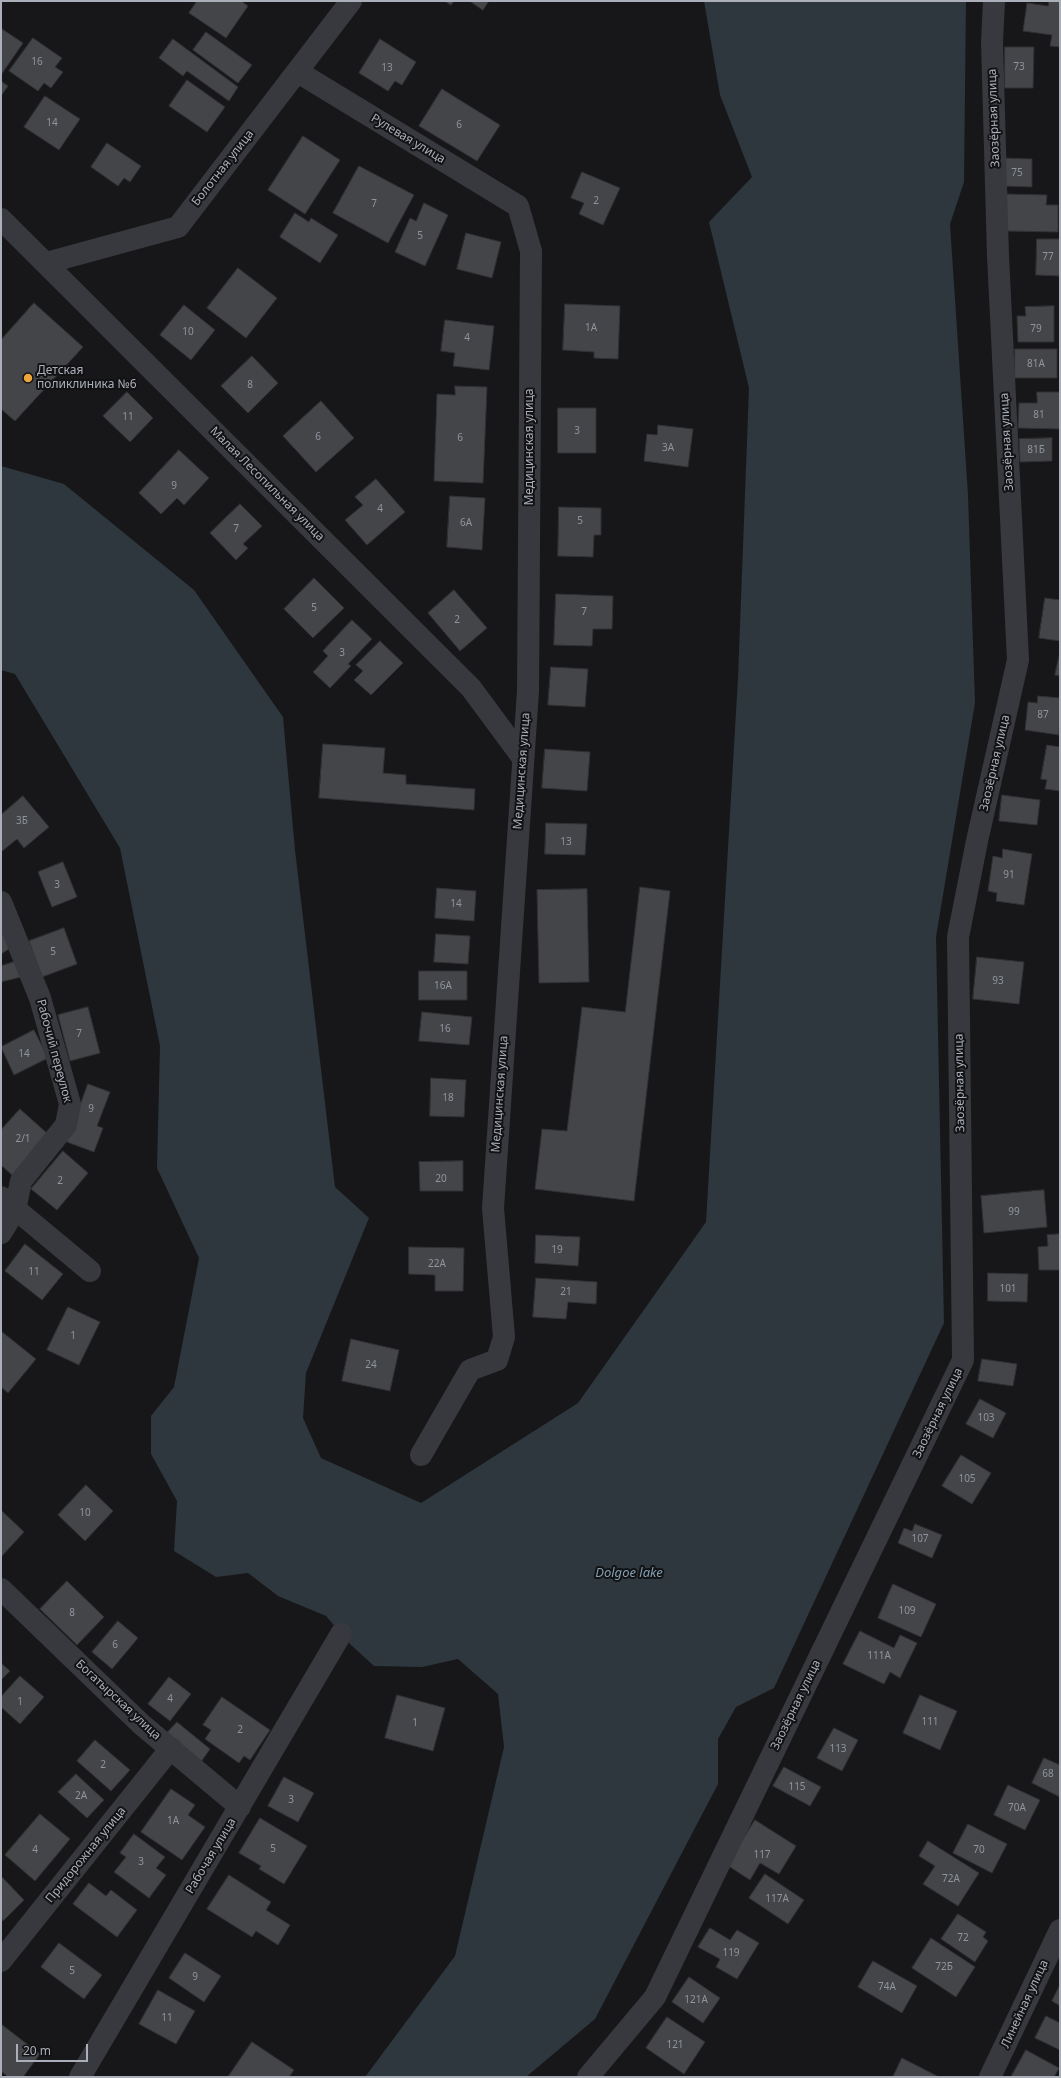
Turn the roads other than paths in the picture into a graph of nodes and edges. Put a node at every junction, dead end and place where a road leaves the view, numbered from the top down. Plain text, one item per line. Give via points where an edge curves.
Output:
1 (352, 1) edge
2 (994, 1) edge
3 (298, 72) junction
4 (518, 206) joint
5 (1, 219) edge
6 (46, 263) junction
7 (522, 757) junction
8 (1, 902) edge
9 (8, 1204) edge
10 (1, 1233) edge
11 (90, 1271) dead end
12 (421, 1455) dead end
13 (1, 1588) edge
14 (341, 1634) dead end
15 (171, 1748) junction
16 (240, 1806) junction
17 (1060, 1930) edge
18 (1, 1961) edge
19 (80, 2077) edge
20 (588, 2077) edge
21 (990, 2077) edge

1 - 3 street, Болотная улица
2 - 20 street, Заозёрная улица via 992,42 998,256 1018,660 958,937 963,1360 655,1997
3 - 4 street, Рулевая улица
3 - 6 street, Болотная улица via 178,227
4 - 7 street, Медицинская улица via 531,251 528,690
5 - 6 street, Малая Лесопильная улица
6 - 7 street, Малая Лесопильная улица via 471,688
7 - 12 street, Медицинская улица via 493,1208 504,1337 497,1360 470,1370
8 - 9 street, Рабочий переулок via 40,998 70,1104 66,1125 21,1181
9 - 10 street, Рабочий переулок
9 - 11 street
13 - 15 street, Богатырская улица via 141,1724
14 - 16 street, Рабочая улица
15 - 16 street, Богатырская улица
15 - 18 street, Придорожная улица
16 - 19 street, Рабочая улица
17 - 21 street, Линейная улица

